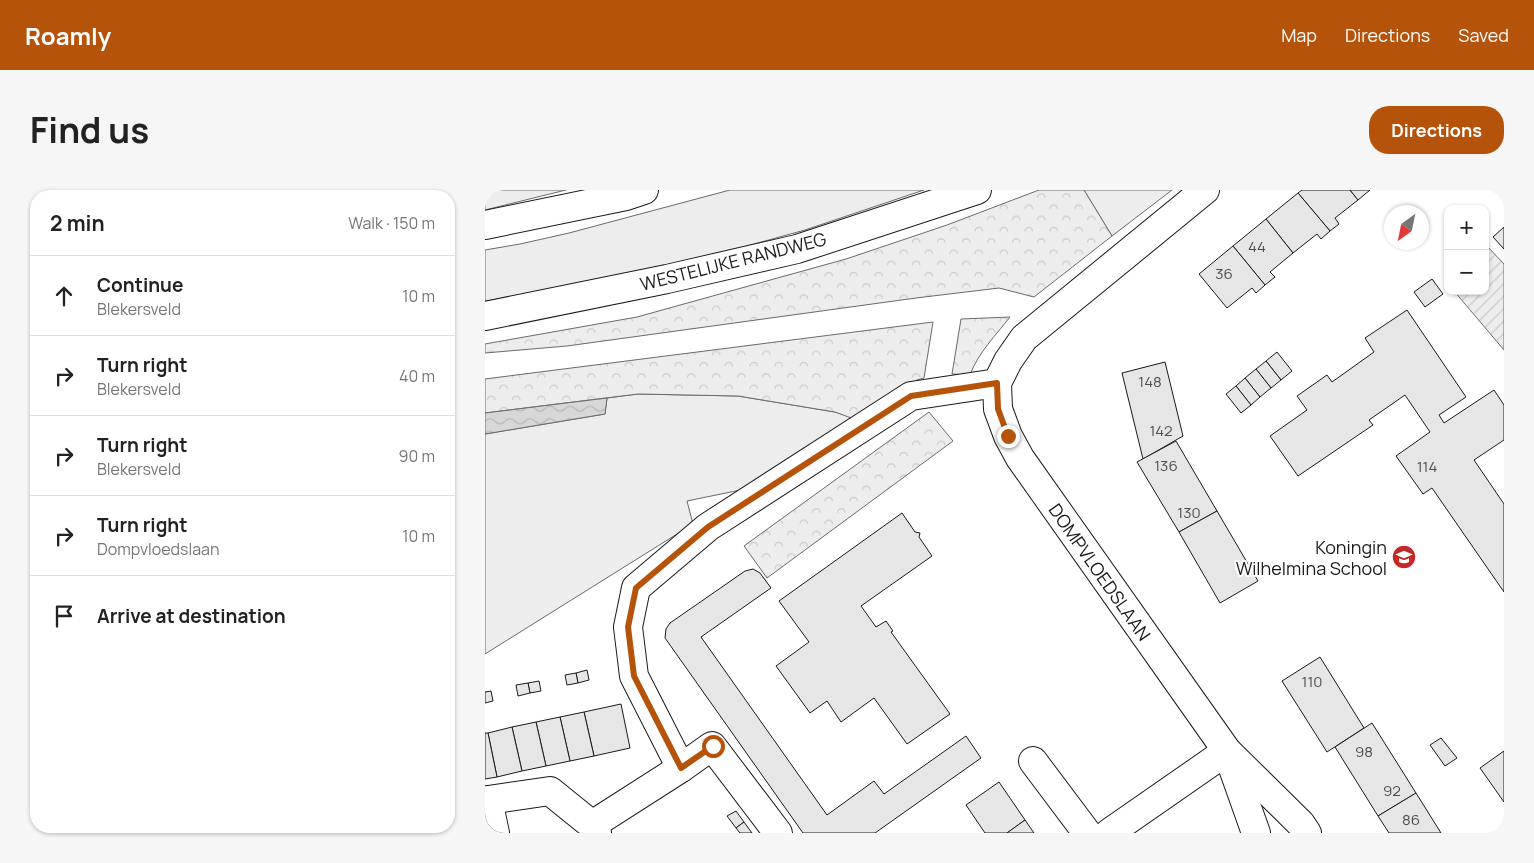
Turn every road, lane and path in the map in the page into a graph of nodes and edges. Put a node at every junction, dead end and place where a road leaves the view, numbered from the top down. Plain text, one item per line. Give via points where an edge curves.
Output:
1 (645, 190) edge
2 (977, 190) edge
3 (1205, 190) edge
4 (485, 225) edge
5 (485, 316) edge
6 (997, 383) junction
7 (1227, 751) junction
8 (1033, 760) dead end
9 (681, 768) junction
10 (594, 829) edge
11 (495, 833) edge
12 (778, 833) edge
13 (1087, 833) edge
14 (1109, 833) edge
15 (1256, 833) edge
16 (1307, 833) edge

1 - 4 street
2 - 5 street, WESTELIJKE RANDWEG via 797,249
3 - 6 street via 1024,338
6 - 7 street, DOMPVLOEDSLAAN via 998,409 1020,458
6 - 9 street via 911,396 708,527 636,588 628,627 634,676
7 - 14 street
7 - 15 street, DOMPVLOEDSLAAN
7 - 16 street, DOMPVLOEDSLAAN
8 - 13 street
9 - 10 street
9 - 12 street via 713,746
10 - 11 street via 550,791 488,800

